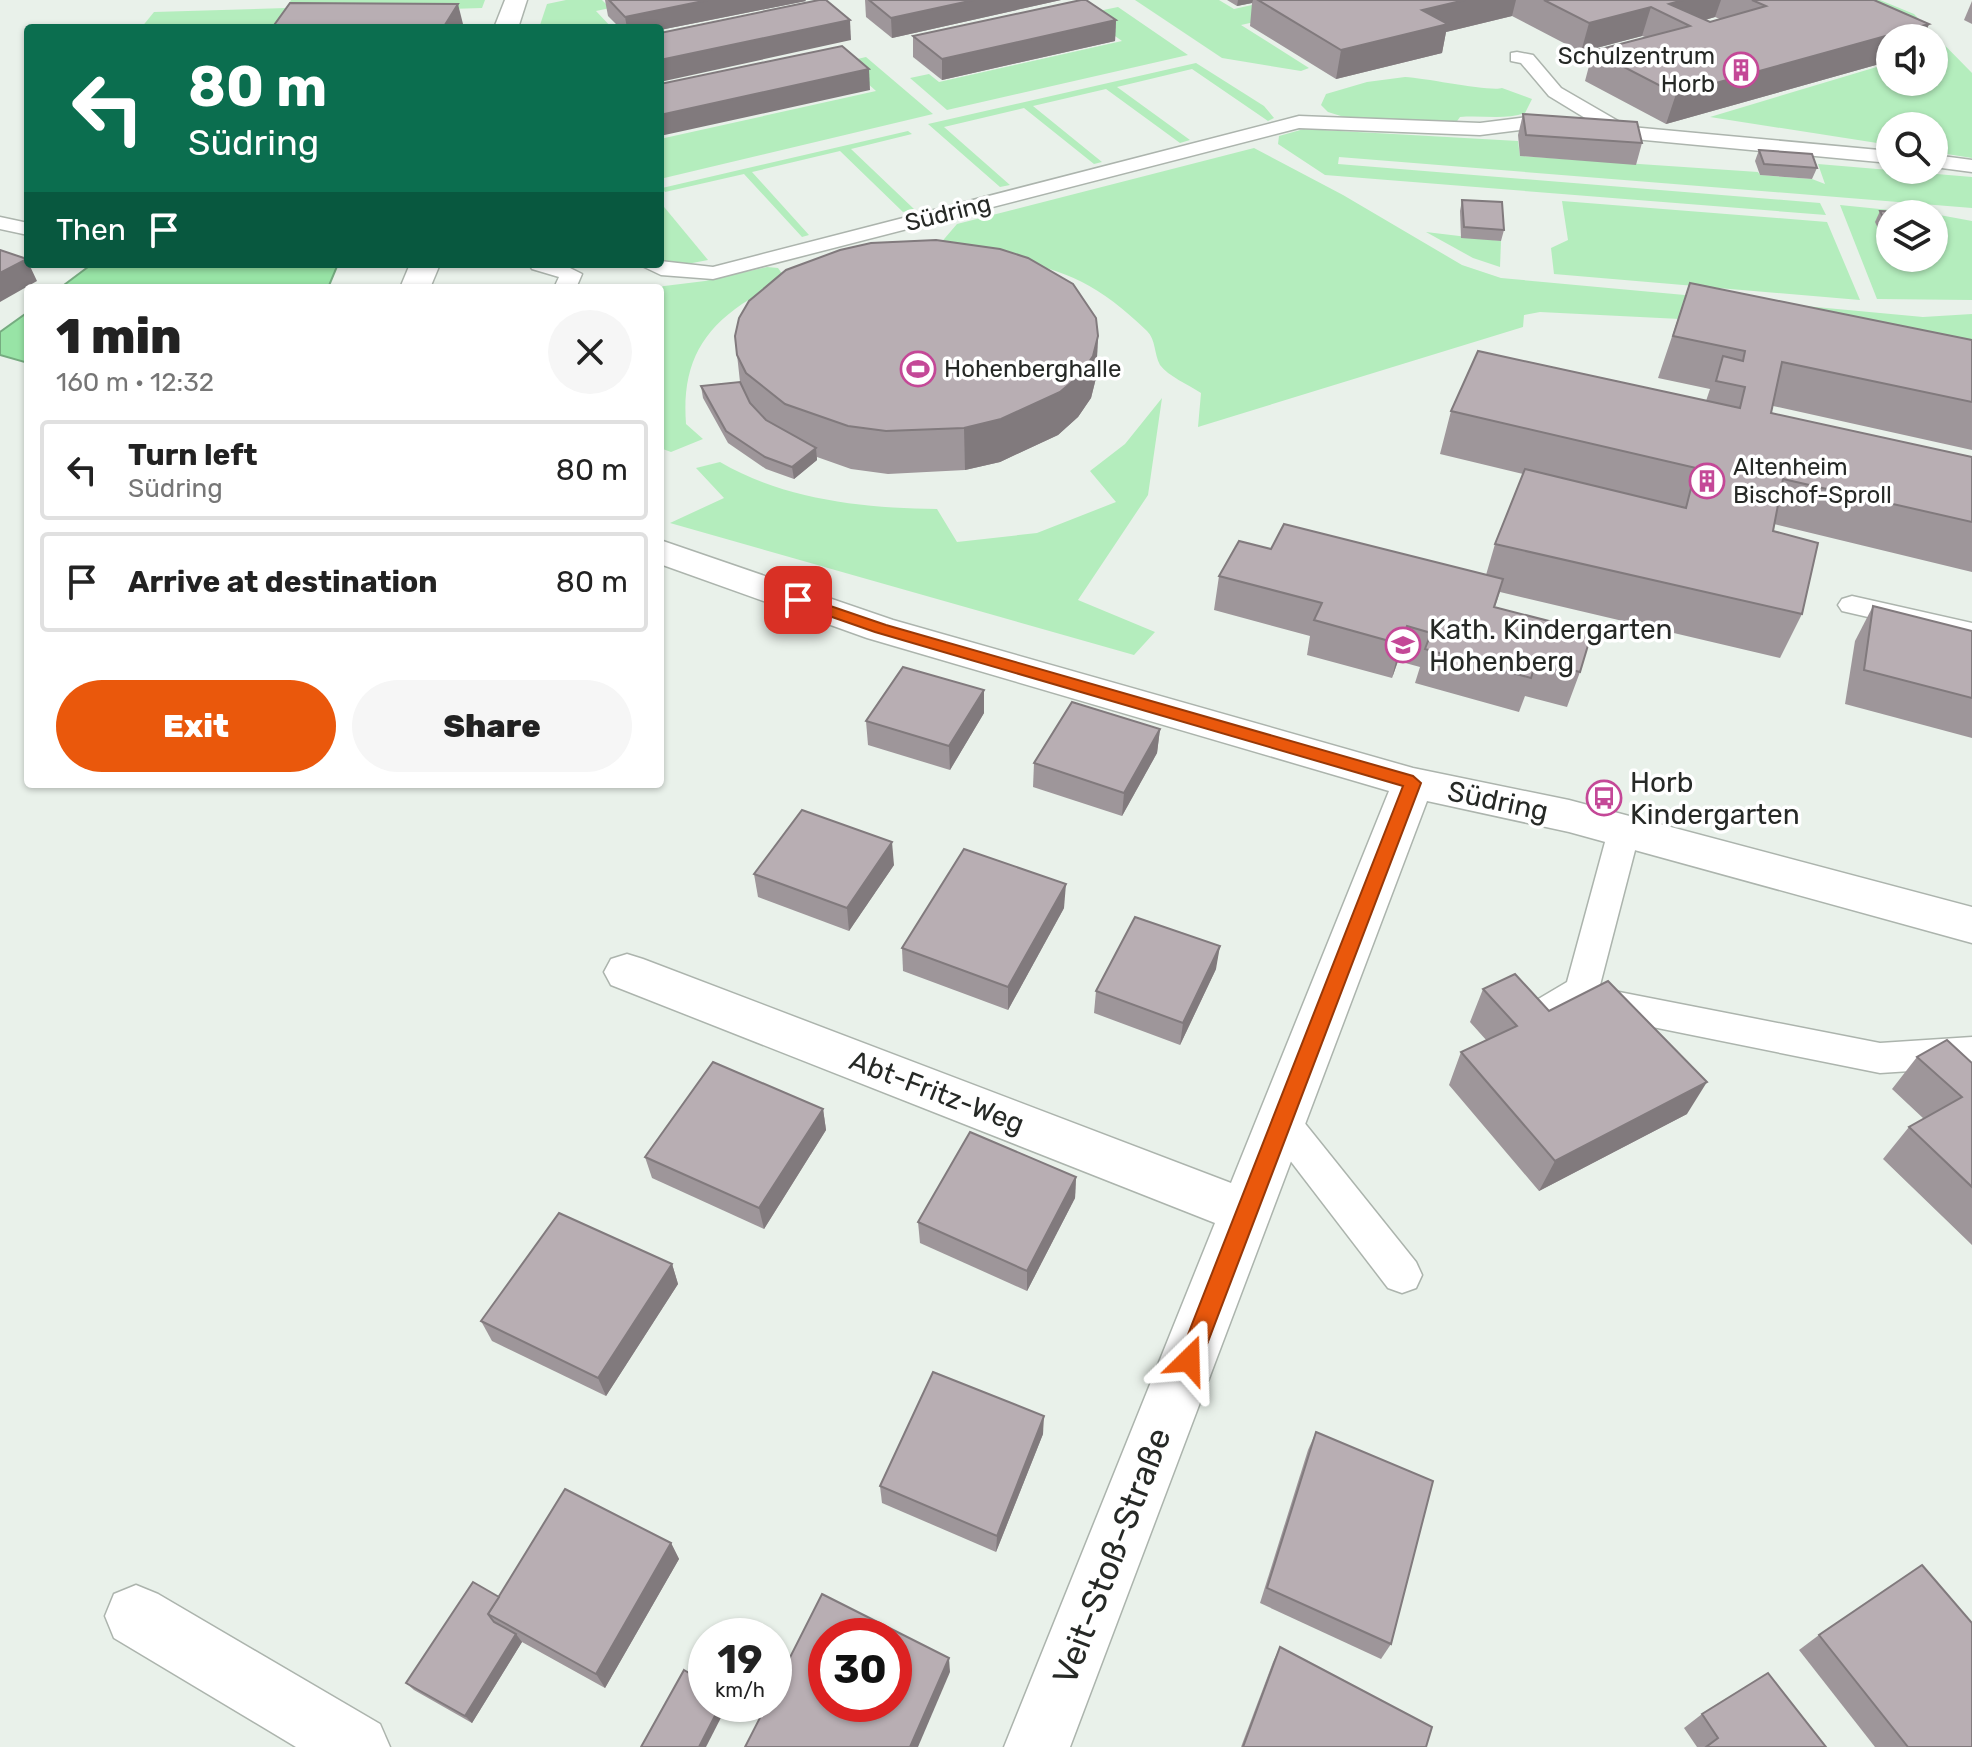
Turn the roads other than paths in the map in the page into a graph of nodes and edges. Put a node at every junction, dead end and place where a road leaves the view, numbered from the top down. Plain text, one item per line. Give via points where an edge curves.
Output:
1 (516, 0) edge
2 (507, 24) edge
3 (1517, 57) dead end
4 (1621, 130) junction
5 (1876, 156) edge
6 (1948, 163) edge
7 (1972, 166) edge
8 (0, 223) edge
9 (24, 228) edge
10 (768, 259) junction
11 (830, 262) edge
12 (552, 268) edge
13 (659, 268) edge
14 (567, 284) edge
15 (664, 552) edge
16 (1852, 605) dead end
17 (1972, 632) edge
18 (1413, 783) junction
19 (1624, 831) junction
20 (1972, 925) edge
21 (627, 972) dead end
22 (1581, 991) junction
23 (1530, 1021) edge
24 (1972, 1052) edge
25 (1282, 1122) junction
26 (1247, 1212) junction
27 (1402, 1275) dead end
28 (136, 1616) dead end
29 (357, 1747) edge
30 (1037, 1747) edge

1 - 2 street
3 - 4 lane via 1527,59 1555,92
4 - 5 lane, Südring
4 - 10 lane, Südring via 1528,123 1480,129 1299,122
6 - 7 lane
8 - 9 lane
10 - 11 lane
10 - 13 lane, Südring via 713,273
12 - 14 lane via 571,274
15 - 18 street, Südring via 880,629
16 - 17 lane
18 - 19 street, Südring
18 - 25 street, Veit-Stoß-Straße
19 - 20 street, Südring
19 - 22 lane
21 - 26 street, Abt-Fritz-Weg
22 - 23 lane
22 - 24 lane via 1608,1004 1880,1058
25 - 26 street, Veit-Stoß-Straße
25 - 27 lane
26 - 30 street, Veit-Stoß-Straße
28 - 29 street

